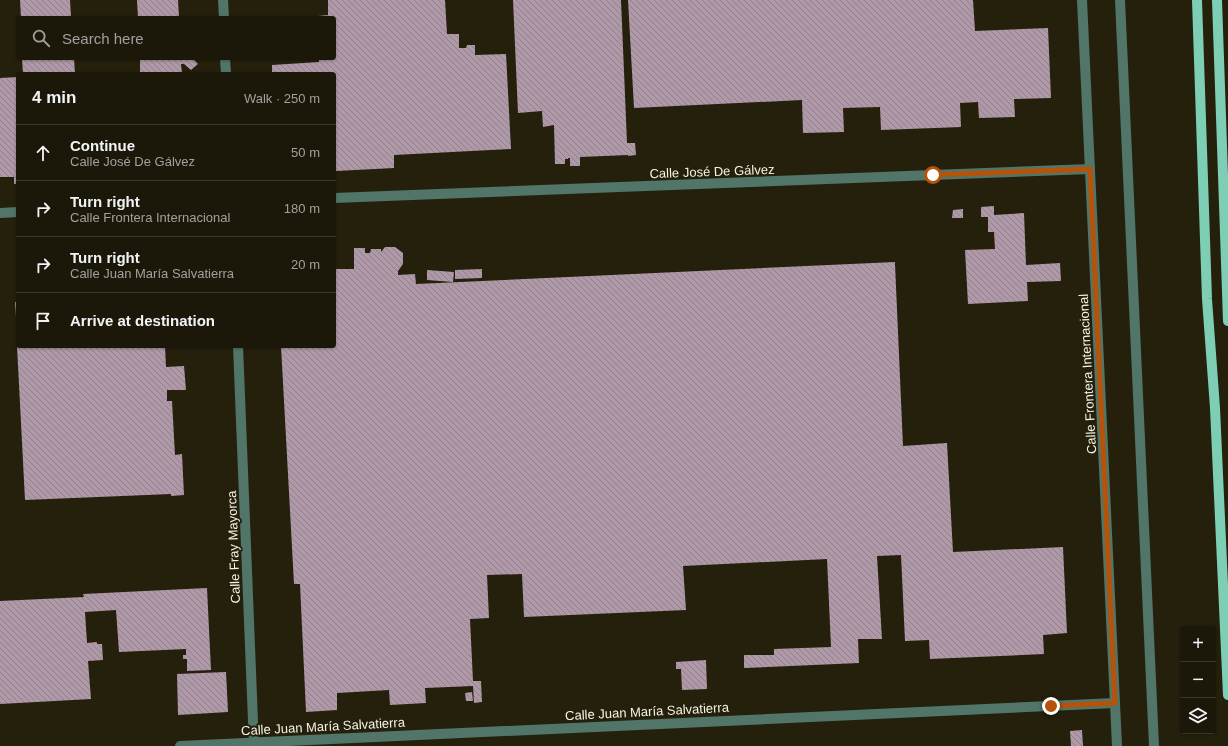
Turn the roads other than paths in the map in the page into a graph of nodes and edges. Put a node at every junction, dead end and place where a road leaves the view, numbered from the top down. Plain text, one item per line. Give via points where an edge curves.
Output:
1 (223, 0) edge
2 (1082, 0) edge
3 (1120, 0) edge
4 (1197, 0) edge
5 (1217, 0) edge
6 (224, 16) edge
7 (225, 60) edge
8 (226, 72) edge
9 (1090, 169) junction
10 (336, 198) edge
11 (16, 212) edge
12 (0, 213) edge
13 (1228, 321) edge
14 (238, 348) edge
15 (1228, 695) edge
16 (1115, 703) junction
17 (254, 744) edge
18 (180, 746) edge
19 (1117, 746) edge
20 (1154, 746) edge

1 - 6 street
2 - 9 street, Calle Frontera Internacional
3 - 20 street
4 - 15 main road via 1207,299 1215,408
5 - 13 main road
7 - 8 street
9 - 10 street, Calle José De Gálvez
9 - 16 street, Calle Frontera Internacional
11 - 12 street
14 - 17 street, Calle Fray Mayorca
16 - 17 street, Calle Juan María Salvatierra
16 - 19 street, Calle Frontera Internacional
17 - 18 street, Calle Juan María Salvatierra

